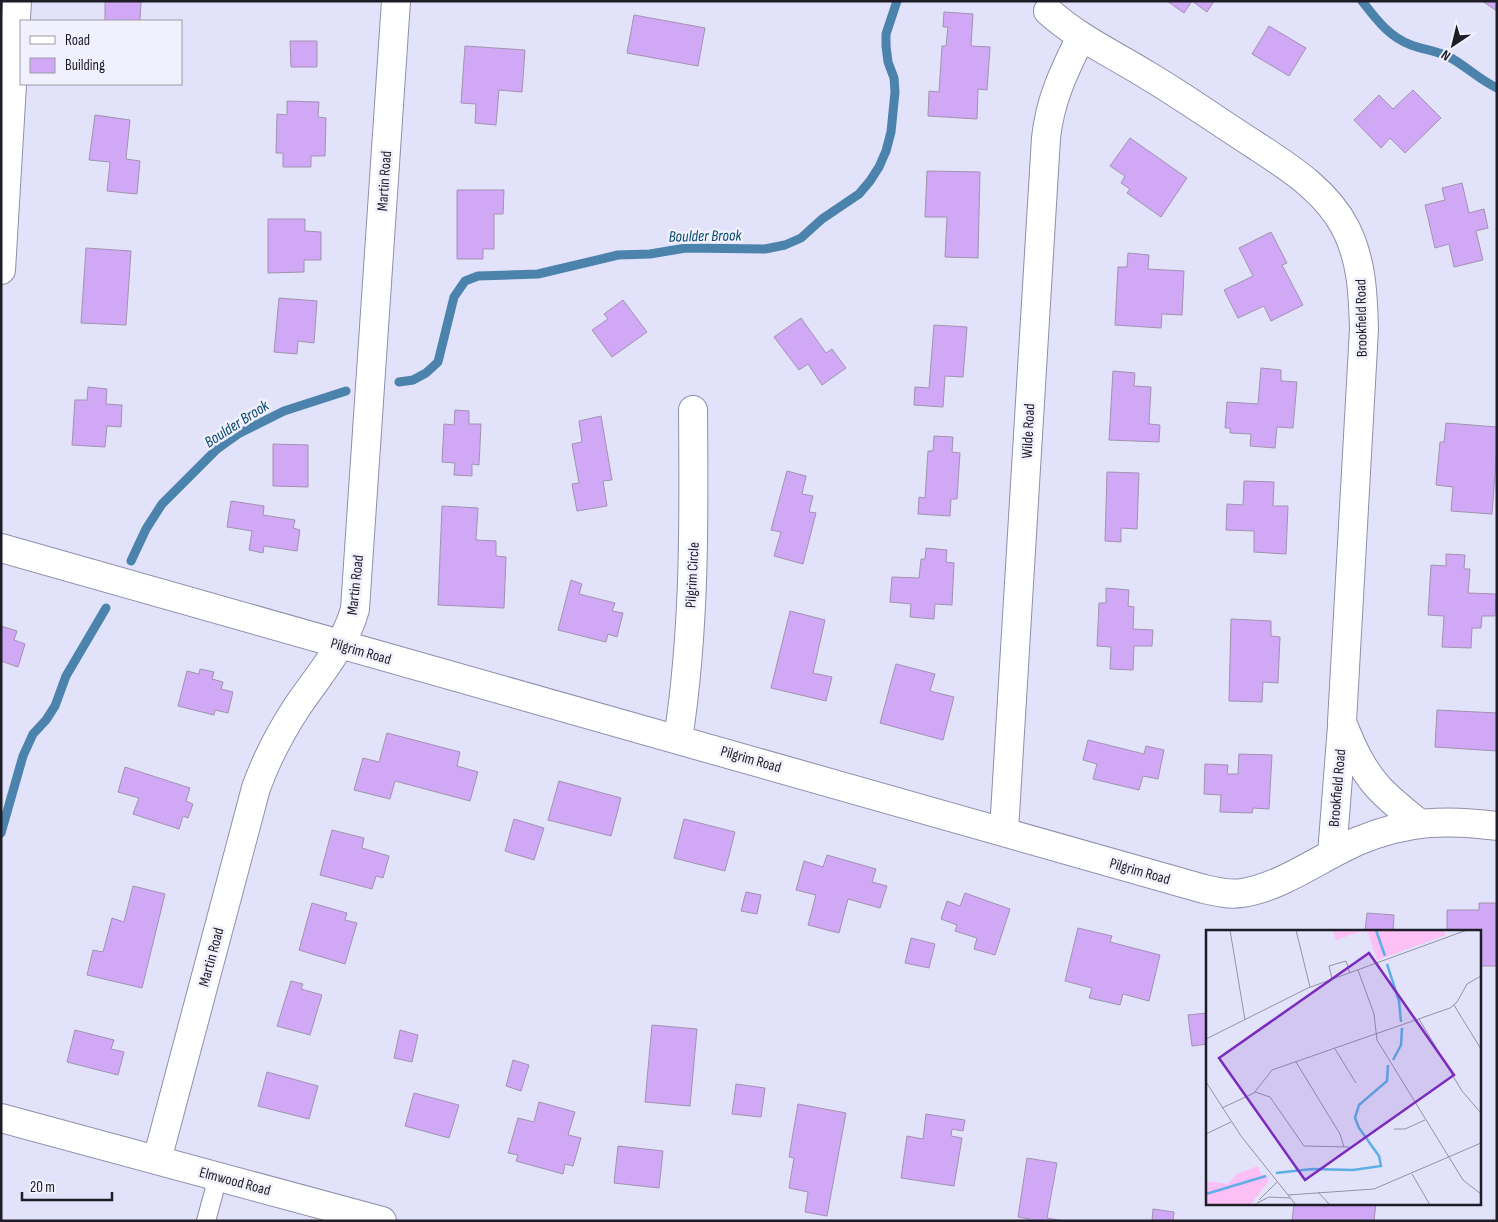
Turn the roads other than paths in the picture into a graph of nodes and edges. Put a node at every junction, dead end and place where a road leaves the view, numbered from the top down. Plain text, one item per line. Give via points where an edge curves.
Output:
1 (17, 1) edge
2 (396, 1) edge
3 (1048, 11) dead end
4 (1081, 37) junction
5 (1, 270) edge
6 (693, 410) dead end
7 (1, 548) edge
8 (340, 645) junction
9 (1342, 722) junction
10 (678, 739) junction
11 (1419, 823) junction
12 (1497, 826) edge
13 (1004, 831) junction
14 (1332, 854) junction
15 (1, 1118) edge
16 (157, 1160) junction
17 (218, 1177) junction
18 (373, 1220) edge
19 (206, 1221) edge

1 - 5 street
2 - 8 street, Martin Road via 356,596 351,621
3 - 4 street, Brookfield Road
4 - 9 street, Brookfield Road via 1158,81 1299,176 1331,206 1352,242 1363,290 1364,329
4 - 13 street, Wilde Road via 1057,88 1046,138
6 - 10 street, Pilgrim Circle via 693,548 686,678
7 - 8 street, Pilgrim Road
8 - 10 street, Pilgrim Road
8 - 16 street, Martin Road via 287,723 256,788
9 - 11 street, Brookfield Road via 1368,774
9 - 14 street, Brookfield Road
10 - 13 street, Pilgrim Road
11 - 12 street, Pilgrim Road
11 - 14 street, Pilgrim Road via 1373,836
13 - 14 street, Pilgrim Road via 1204,889 1230,893 1269,886
15 - 16 street, Elmwood Road
16 - 17 street, Elmwood Road
17 - 18 street, Elmwood Road
17 - 19 lane

